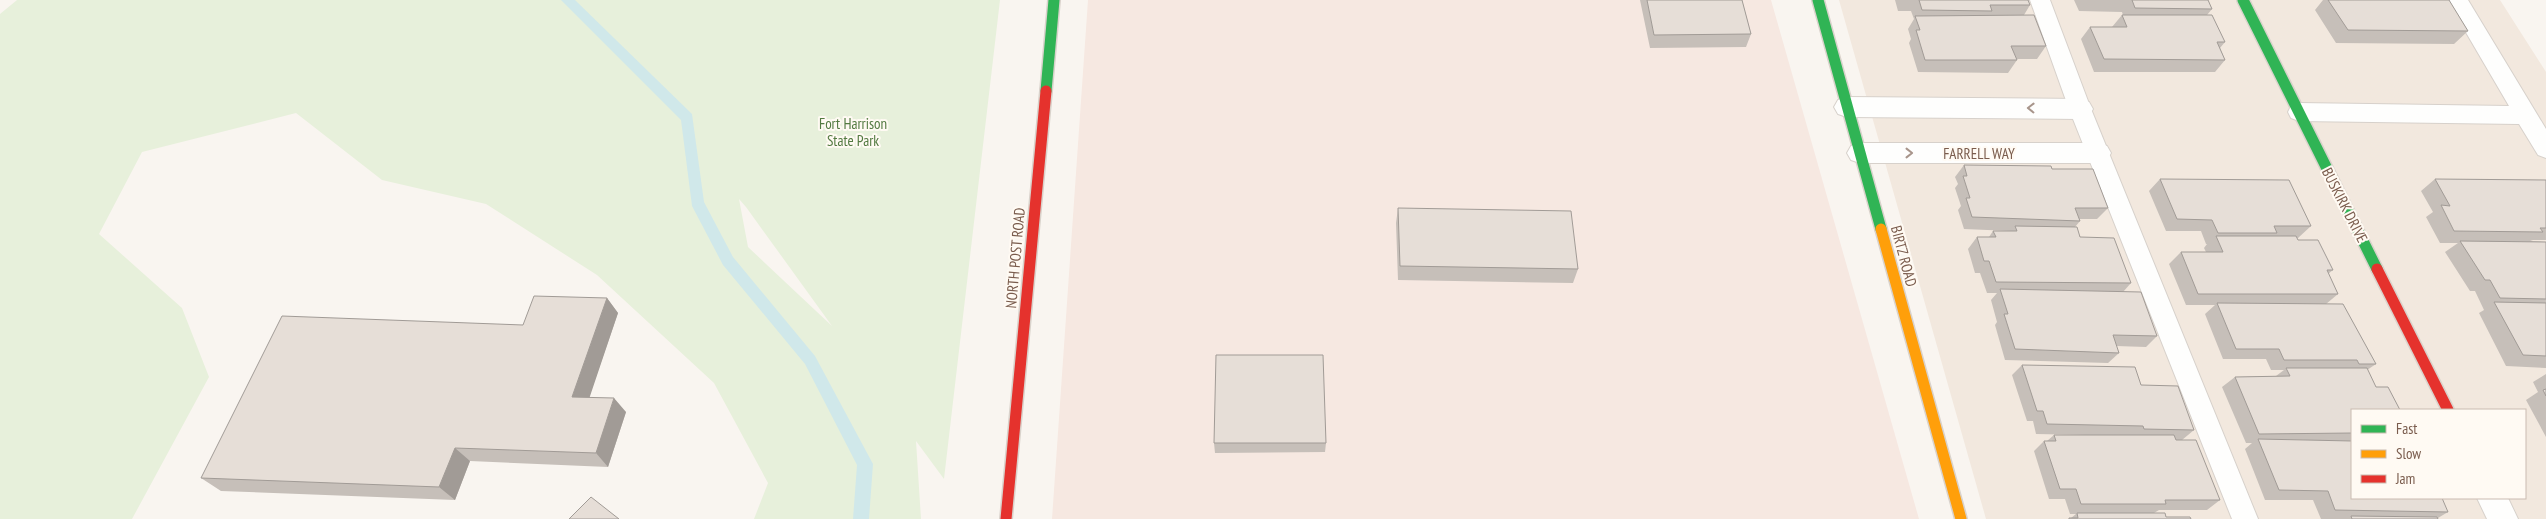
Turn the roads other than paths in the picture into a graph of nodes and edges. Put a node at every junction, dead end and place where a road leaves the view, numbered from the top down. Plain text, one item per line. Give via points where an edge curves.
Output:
1 (1054, 0) edge
2 (1818, 0) edge
3 (2040, 0) edge
4 (2243, 0) edge
5 (2457, 0) edge
6 (1847, 106) junction
7 (2080, 109) junction
8 (2299, 112) junction
9 (2525, 115) junction
10 (2546, 149) edge
11 (1860, 153) junction
12 (2098, 153) junction
13 (2448, 409) edge
14 (2493, 499) edge
15 (1006, 519) edge
16 (1961, 519) edge
17 (2245, 519) edge
18 (2503, 519) edge

1 - 15 street, NORTH POST ROAD
2 - 6 street, BIRTZ ROAD
3 - 7 lane
4 - 8 street, BUSKIRK DRIVE
5 - 9 lane
7 -> 6 street
6 - 11 street, BIRTZ ROAD
7 - 12 lane
8 - 9 lane
8 - 13 street, BUSKIRK DRIVE
9 - 10 lane
11 -> 12 street, FARRELL WAY
11 - 16 street, BIRTZ ROAD
12 - 17 lane
14 - 18 street

